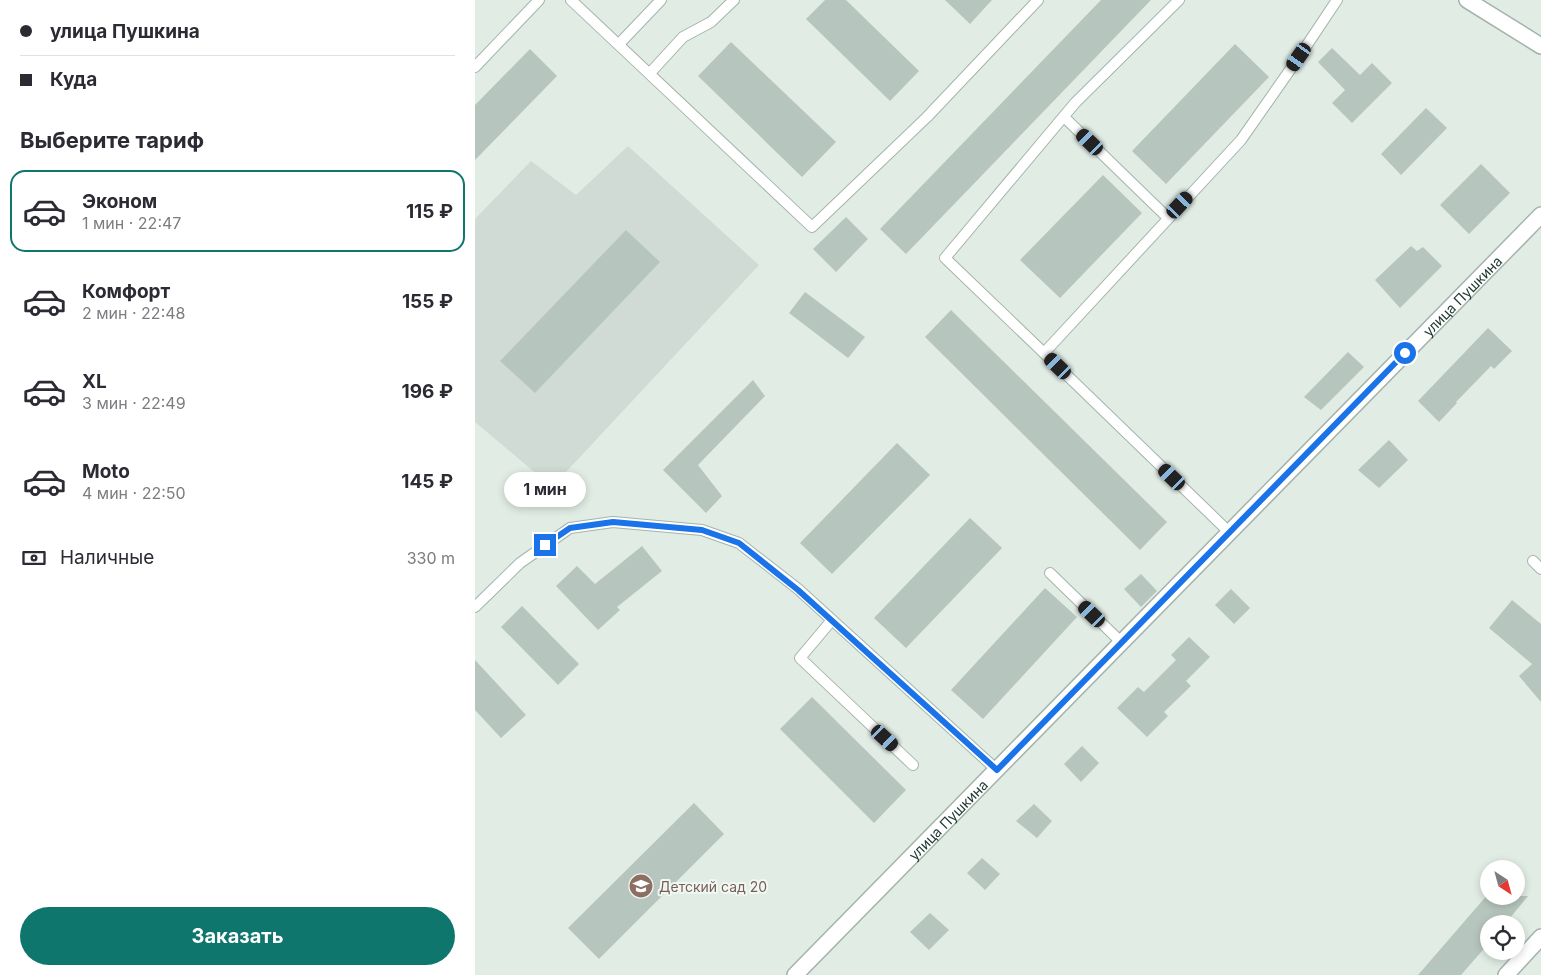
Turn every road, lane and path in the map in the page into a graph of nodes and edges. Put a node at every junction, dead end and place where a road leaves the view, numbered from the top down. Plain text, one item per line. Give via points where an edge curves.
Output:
1 (539, 0) edge
2 (571, 0) edge
3 (661, 0) edge
4 (735, 0) edge
5 (1179, 0) edge
6 (1337, 0) edge
7 (1467, 0) edge
8 (1032, 2) edge
9 (619, 44) junction
10 (1541, 46) edge
11 (475, 67) edge
12 (649, 73) junction
13 (1064, 117) junction
14 (1541, 214) edge
15 (1168, 218) junction
16 (1044, 353) junction
17 (1229, 532) junction
18 (1050, 573) dead end
19 (475, 607) edge
20 (832, 620) junction
21 (1121, 642) junction
22 (913, 765) dead end
23 (997, 770) junction
24 (1541, 937) edge
25 (795, 975) edge
26 (1506, 975) edge

1 - 11 lane
2 - 9 lane
3 - 9 lane
4 - 12 lane via 711,22 683,37
5 - 13 lane
6 - 15 lane via 1241,140
7 - 10 street
8 - 12 lane via 927,117 812,227
9 - 12 lane
13 - 15 lane
13 - 16 lane via 945,258
14 - 17 street, улица Пушкина
15 - 16 lane
16 - 17 lane
17 - 21 street, улица Пушкина
18 - 21 lane
19 - 20 lane via 520,563 570,528 613,522 702,530 739,543
20 - 22 lane via 800,658
20 - 23 lane
21 - 23 street, улица Пушкина
23 - 25 street, улица Пушкина
24 - 26 street

